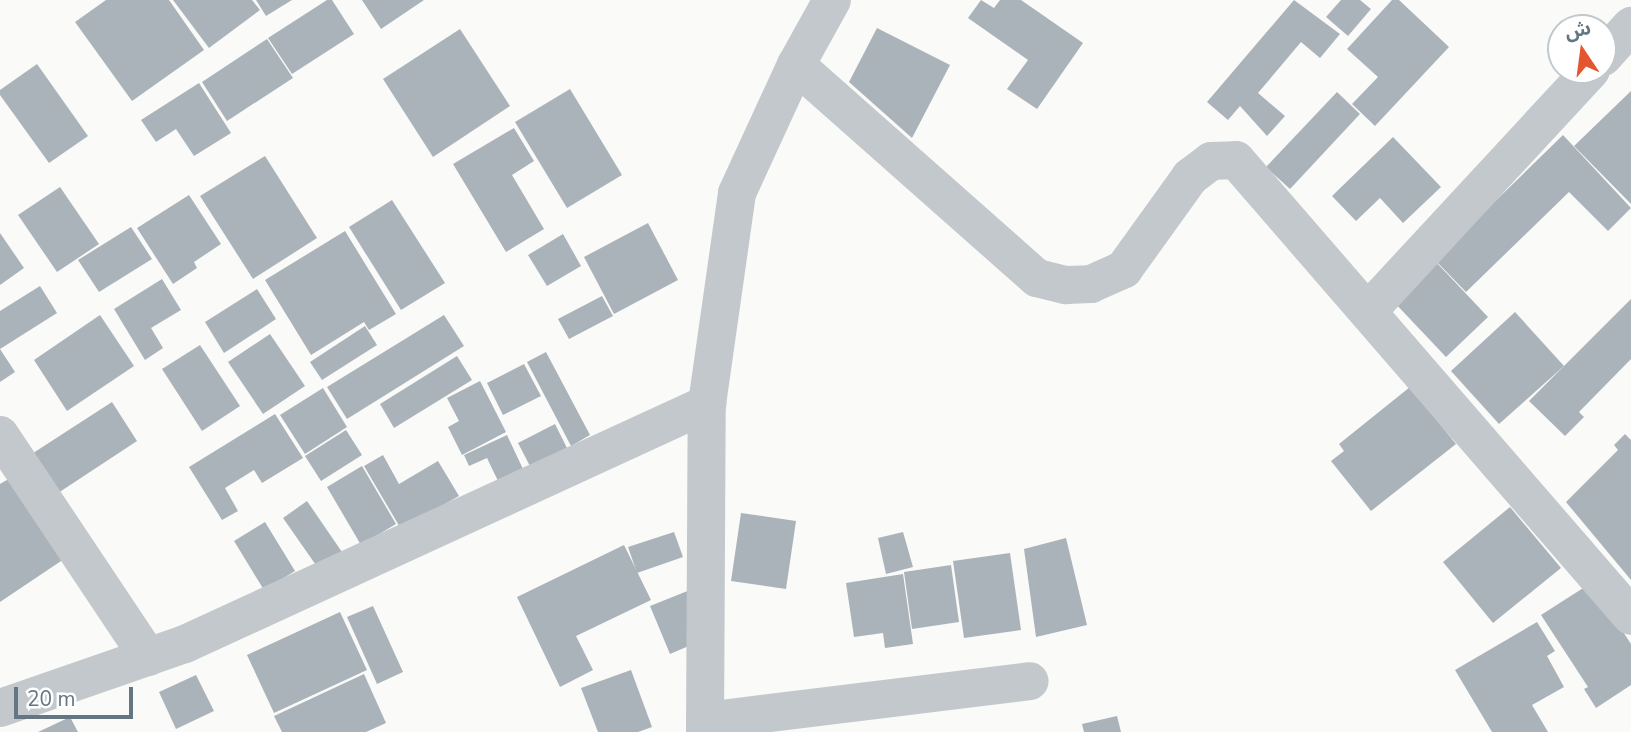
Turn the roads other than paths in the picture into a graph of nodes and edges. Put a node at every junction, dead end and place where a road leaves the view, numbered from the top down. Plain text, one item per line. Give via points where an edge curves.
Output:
1 (832, 0) edge
2 (1631, 26) edge
3 (1617, 42) edge
4 (796, 65) junction
5 (1578, 84) edge
6 (1368, 311) junction
7 (707, 404) junction
8 (0, 435) edge
9 (1631, 615) edge
10 (148, 657) junction
11 (1030, 681) dead end
12 (0, 708) edge
13 (705, 727) edge

1 - 4 street
2 - 3 street
4 - 6 street via 1037,278 1066,285 1091,284 1124,269 1190,177 1210,161 1236,160
4 - 7 street via 737,193
5 - 6 street
6 - 9 street
7 - 10 street
7 - 13 street
8 - 10 street
10 - 12 street
11 - 13 street

